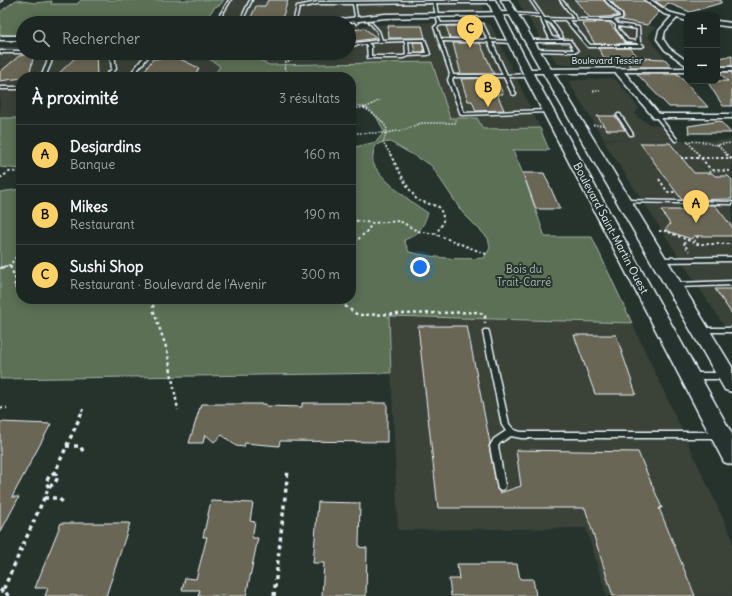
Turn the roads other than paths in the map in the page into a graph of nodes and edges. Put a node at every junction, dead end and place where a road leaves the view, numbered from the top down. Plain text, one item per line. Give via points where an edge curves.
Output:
1 (230, 0) edge
2 (251, 0) edge
3 (505, 0) edge
4 (531, 0) edge
5 (561, 0) edge
6 (606, 0) edge
7 (648, 0) edge
8 (470, 1) edge
9 (491, 1) edge
10 (354, 2) junction
11 (434, 2) junction
12 (220, 16) edge
13 (243, 16) edge
14 (295, 16) edge
15 (356, 16) edge
16 (499, 16) junction
17 (518, 16) junction
18 (676, 16) junction
19 (543, 17) junction
20 (684, 18) edge
21 (439, 19) junction
22 (566, 19) junction
23 (576, 19) junction
24 (612, 20) junction
25 (356, 22) edge
26 (356, 22) edge
27 (370, 22) junction
28 (720, 23) edge
29 (617, 25) junction
30 (732, 25) edge
31 (0, 38) edge
32 (16, 38) edge
33 (406, 40) junction
34 (440, 40) junction
35 (381, 41) junction
36 (489, 41) junction
37 (528, 41) junction
38 (366, 42) junction
39 (512, 42) junction
40 (638, 42) junction
41 (0, 43) edge
42 (16, 43) edge
43 (356, 44) edge
44 (534, 50) junction
45 (0, 52) edge
46 (16, 52) edge
47 (408, 55) junction
48 (404, 57) junction
49 (49, 60) edge
50 (113, 60) edge
51 (143, 60) edge
52 (408, 61) dead end
53 (684, 62) edge
54 (720, 69) edge
55 (732, 69) edge
56 (684, 70) edge
57 (45, 72) edge
58 (110, 72) edge
59 (134, 72) edge
60 (619, 72) junction
61 (528, 73) junction
62 (547, 73) junction
63 (684, 73) edge
64 (720, 73) edge
65 (732, 73) edge
66 (451, 76) junction
67 (506, 76) junction
68 (0, 88) edge
69 (16, 88) edge
70 (514, 94) dead end
71 (548, 111) junction
72 (619, 115) dead end
73 (657, 116) junction
74 (732, 116) edge
75 (631, 134) dead end
76 (676, 140) dead end
77 (624, 202) junction
78 (732, 203) edge
79 (732, 259) edge
80 (659, 260) junction
81 (732, 283) edge
82 (673, 285) junction
83 (700, 330) junction
84 (732, 330) edge
85 (486, 332) road end
86 (690, 376) junction
87 (731, 379) edge
88 (511, 432) junction
89 (721, 435) junction
90 (732, 455) edge
91 (501, 486) dead end

1 - 12 lane
2 - 13 lane
3 - 17 main road, Boulevard Saint-Martin Ouest
4 - 19 lane
5 - 23 lane
6 - 24 lane via 621,16
7 - 18 street via 662,11
8 - 9 lane
8 - 11 lane
9 - 16 main road, Boulevard Saint-Martin Ouest
10 - 11 lane
10 - 14 lane via 318,3 298,7
10 - 15 lane
11 - 21 lane
16 - 17 street
16 - 21 street
16 - 39 main road, Boulevard Saint-Martin Ouest
17 - 19 lane
17 - 37 main road, Boulevard Saint-Martin Ouest
18 - 20 street
18 - 53 street via 662,31 660,38 668,50
19 - 19 lane via 551,38 561,38 551,22
19 - 22 lane
21 - 25 street
21 - 27 street
21 - 34 lane via 435,26
21 - 36 lane via 480,24
22 - 23 lane
22 - 40 lane via 592,50 646,50
23 - 24 lane
24 - 29 lane
26 - 27 street
27 - 35 lane via 378,30
28 - 30 street
29 - 40 lane via 627,41
29 - 40 lane via 638,28
31 - 32 street
33 - 35 lane
33 - 47 lane
33 - 47 lane via 424,40 428,54
34 - 36 lane
34 - 66 lane
35 - 38 lane
36 - 39 lane
36 - 67 lane
37 - 44 main road, Boulevard Saint-Martin Ouest
37 - 44 lane via 570,42 576,51
38 - 43 lane
38 - 48 lane via 369,46 369,57
39 - 61 main road, Boulevard Saint-Martin Ouest
41 - 42 street
44 - 62 main road, Boulevard Saint-Martin Ouest
45 - 46 lane
47 - 48 lane
48 - 52 lane
49 - 57 lane
50 - 58 lane via 114,68
51 - 59 lane
54 - 55 street
56 - 60 street, Boulevard Tessier
60 - 62 street, Boulevard Tessier
60 - 63 street, Boulevard Tessier
60 - 73 street
61 - 62 street, Boulevard Tessier
61 - 67 lane
61 - 71 main road, Boulevard Saint-Martin Ouest
62 - 77 main road, Boulevard Saint-Martin Ouest
64 - 65 street
66 - 67 lane
66 - 71 lane via 450,80 462,114
67 - 70 lane
68 - 69 lane
71 - 86 main road, Boulevard Saint-Martin Ouest
72 - 75 lane
73 - 74 street
73 - 76 lane
77 - 78 lane
77 - 80 main road, Boulevard Saint-Martin Ouest
79 - 80 lane
80 - 82 main road, Boulevard Saint-Martin Ouest
81 - 82 lane
82 - 83 main road, Boulevard Saint-Martin Ouest
83 - 84 lane
83 - 87 main road, Boulevard Saint-Martin Ouest
85 - 88 lane via 506,425
86 - 87 lane
86 - 89 main road, Boulevard Saint-Martin Ouest
88 - 89 lane via 521,435
88 - 91 lane via 494,446
89 - 90 main road, Boulevard Saint-Martin Ouest

